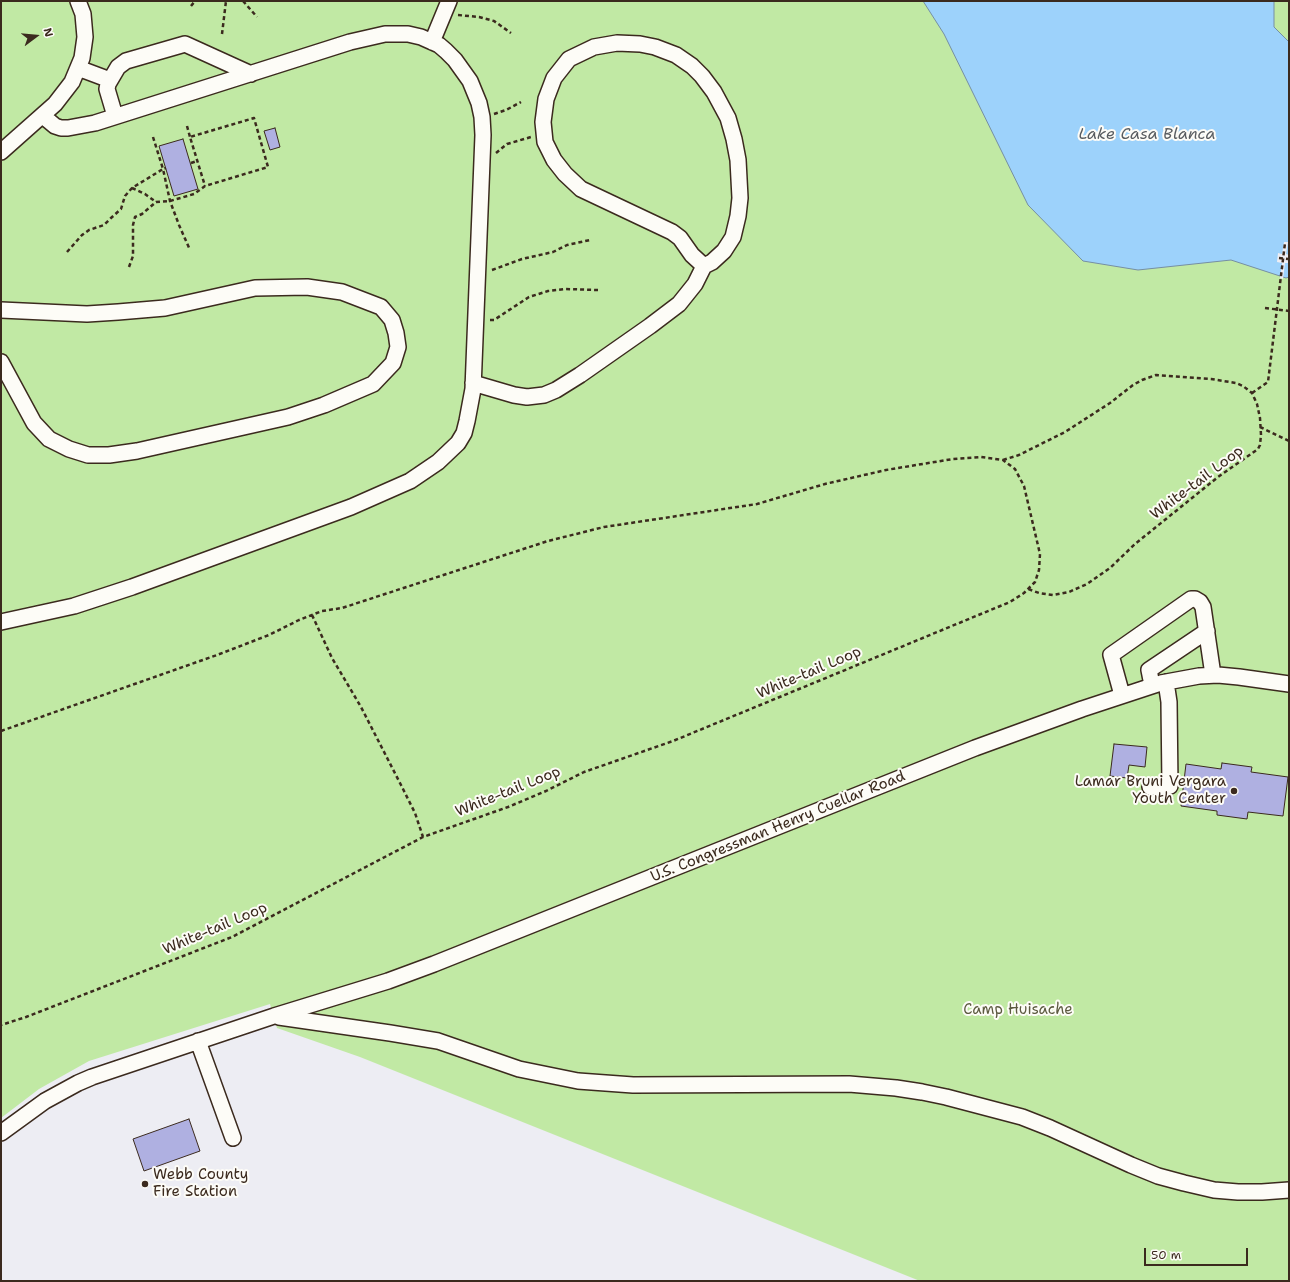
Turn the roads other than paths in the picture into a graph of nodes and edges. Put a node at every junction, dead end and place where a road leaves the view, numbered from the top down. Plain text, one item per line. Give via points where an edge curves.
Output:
1 (78, 1) edge
2 (451, 8) edge
3 (432, 42) junction
4 (78, 68) junction
5 (251, 74) junction
6 (110, 80) junction
7 (43, 116) junction
8 (115, 116) junction
9 (1, 152) edge
10 (704, 266) junction
11 (1, 310) edge
12 (1, 362) edge
13 (473, 383) junction
14 (1, 622) edge
15 (1207, 631) junction
16 (1213, 676) junction
17 (1159, 684) junction
18 (1289, 684) edge
19 (1122, 695) junction
20 (1150, 787) dead end
21 (274, 1016) junction
22 (198, 1041) junction
23 (1, 1133) edge
24 (233, 1138) dead end
25 (1289, 1190) edge

1 - 4 street via 83,14 85,37
2 - 3 street
3 - 5 street via 408,34 385,34 350,42
3 - 13 street via 446,51 464,71 475,91 482,117
4 - 6 street
4 - 7 street via 65,92
5 - 6 street via 185,44 126,61 118,67
5 - 8 street
6 - 8 street via 107,89
7 - 8 street via 55,126 68,128
7 - 9 street
10 - 10 street via 724,251 733,237 740,198 734,139 728,118 714,92 692,66 676,55 655,47 617,43 594,47 569,58 554,78 546,99 544,135 554,160 581,189 672,232
10 - 13 street via 695,284 679,304 556,390 544,395 527,397
11 - 12 street via 87,314 124,312 165,308 255,288 307,287 342,292 381,307 392,320 398,347 393,363 373,384 324,405 274,420 109,455 88,455 50,439 34,423
13 - 14 street via 464,433 458,443 438,462 410,481 351,506 126,589 74,606
15 - 16 street
15 - 17 street via 1149,670
15 - 19 street via 1203,607 1200,602 1191,599 1111,655
16 - 17 street, U.S. Congressman Henry Cuellar Road via 1199,676
16 - 18 street, U.S. Congressman Henry Cuellar Road
17 - 19 street, U.S. Congressman Henry Cuellar Road
17 - 20 street via 1169,702 1170,786
19 - 21 street, U.S. Congressman Henry Cuellar Road via 975,748 434,964
21 - 22 street, U.S. Congressman Henry Cuellar Road
21 - 25 street, U.S. Congressman Henry Cuellar Road via 438,1041 520,1069 578,1081 633,1085 849,1084 922,1092 1022,1117 1131,1165 1184,1183 1238,1192
22 - 23 street, U.S. Congressman Henry Cuellar Road via 78,1082 45,1101
22 - 24 street

